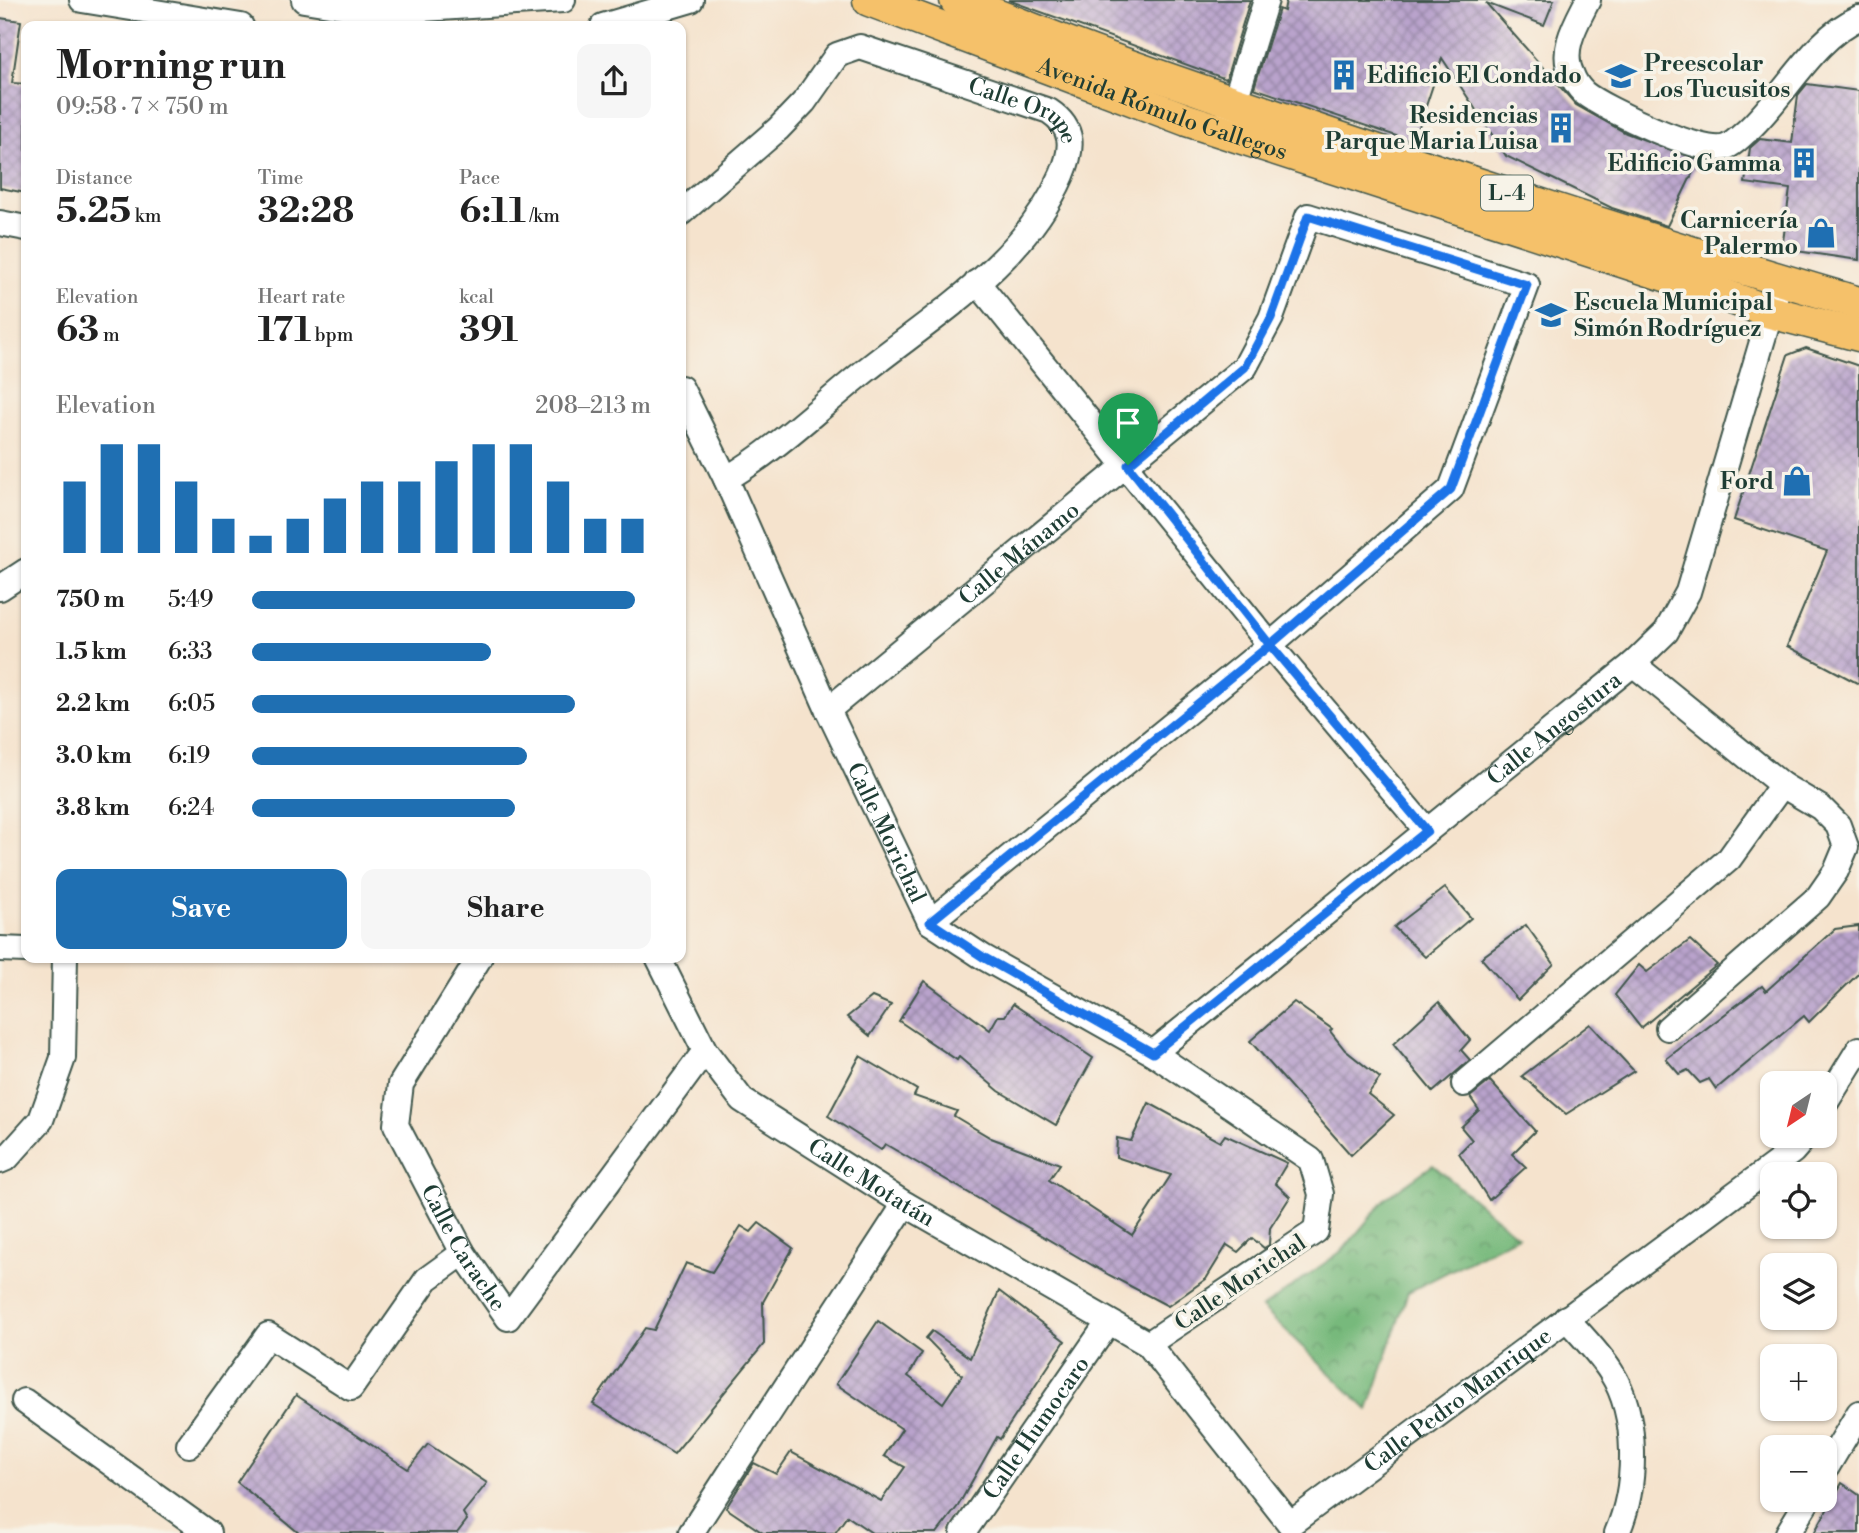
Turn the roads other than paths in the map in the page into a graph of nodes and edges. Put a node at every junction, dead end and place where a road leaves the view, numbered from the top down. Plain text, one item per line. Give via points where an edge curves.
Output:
1 (82, 0) edge
2 (304, 0) edge
3 (563, 0) edge
4 (691, 0) edge
5 (869, 0) edge
6 (1266, 0) edge
7 (1588, 0) edge
8 (970, 3) edge
9 (169, 14) edge
10 (196, 16) edge
11 (1859, 18) edge
12 (218, 21) edge
13 (620, 21) edge
14 (1235, 102) junction
15 (1225, 132) junction
16 (686, 208) edge
17 (0, 223) edge
18 (21, 227) edge
19 (1780, 281) junction
20 (978, 282) junction
21 (1859, 303) edge
22 (1770, 312) junction
23 (1859, 335) edge
24 (686, 398) edge
25 (1128, 465) junction
26 (726, 479) junction
27 (21, 574) edge
28 (0, 588) edge
29 (1270, 645) junction
30 (1633, 664) junction
31 (828, 710) junction
32 (1782, 785) junction
33 (1427, 831) junction
34 (930, 922) junction
35 (0, 949) edge
36 (21, 950) edge
37 (65, 963) edge
38 (476, 963) edge
39 (661, 963) edge
40 (1668, 1028) dead end
41 (1859, 1049) edge
42 (705, 1051) junction
43 (1153, 1053) junction
44 (1838, 1083) edge
45 (1464, 1084) dead end
46 (1796, 1148) edge
47 (0, 1161) edge
48 (905, 1204) junction
49 (463, 1253) junction
50 (1566, 1318) junction
51 (1108, 1323) junction
52 (1148, 1345) junction
53 (24, 1401) dead end
54 (1859, 1413) edge
55 (190, 1445) dead end
56 (1837, 1450) edge
57 (1801, 1512) edge
58 (208, 1533) edge
59 (691, 1533) edge
60 (963, 1533) edge
61 (1617, 1533) edge
62 (1788, 1533) edge

1 - 9 street
2 - 3 street via 367,10 408,10
4 - 13 street
5 - 15 main road, Avenida Rómulo Gallegos / L-4 via 1074,80
6 - 14 street
7 - 11 street via 1571,33 1568,53 1571,74 1583,92 1688,144 1713,150 1728,147 1761,118 1830,37
8 - 14 main road, Avenida Rómulo Gallegos / L-4
9 - 10 street
10 - 12 street
14 - 15 street
14 - 19 main road, Avenida Rómulo Gallegos / L-4
15 - 22 main road, Avenida Rómulo Gallegos / L-4
16 - 20 street, Calle Orupe via 778,129 837,55 868,48 1049,111 1068,132 1068,161 1049,204 1017,246
17 - 18 street
19 - 21 main road, Avenida Rómulo Gallegos / L-4
19 - 22 street, Calle Angostura
20 - 25 street
20 - 26 street, Calle Orupe
22 - 23 main road, Avenida Rómulo Gallegos / L-4
22 - 30 street, Calle Angostura via 1688,592 1666,632
24 - 26 street, Calle Morichal
25 - 29 street
25 - 29 street, Calle Mánamo via 1245,367 1271,318 1308,216 1527,285 1451,489
25 - 31 street, Calle Mánamo
26 - 31 street, Calle Morichal
27 - 28 street
29 - 33 street
29 - 34 street
30 - 32 street
30 - 33 street, Calle Angostura
31 - 34 street, Calle Morichal
32 - 40 street via 1821,808 1838,825 1846,847 1836,871 1818,897
32 - 45 street via 1729,859
33 - 43 street, Calle Angostura
34 - 43 street, Calle Morichal
35 - 36 street
37 - 47 street via 63,1058 41,1120
38 - 49 street, Calle Carache via 401,1084 396,1125
39 - 42 street, Calle Motatán
41 - 44 street
42 - 48 street, Calle Motatán via 742,1100
42 - 49 street, Calle Carache via 508,1318
43 - 52 street, Calle Morichal via 1311,1160 1321,1194 1316,1231
46 - 50 street, Calle Pedro Manrique
48 - 51 street, Calle Motatán
48 - 59 street
49 - 55 street via 427,1279 351,1388 268,1335
50 - 52 street, Calle Pedro Manrique via 1290,1524
50 - 61 street via 1612,1373 1627,1421 1634,1462 1629,1501
51 - 52 street, Calle Motatán
51 - 60 street, Calle Humocaro
53 - 58 street
54 - 56 street
57 - 62 street

